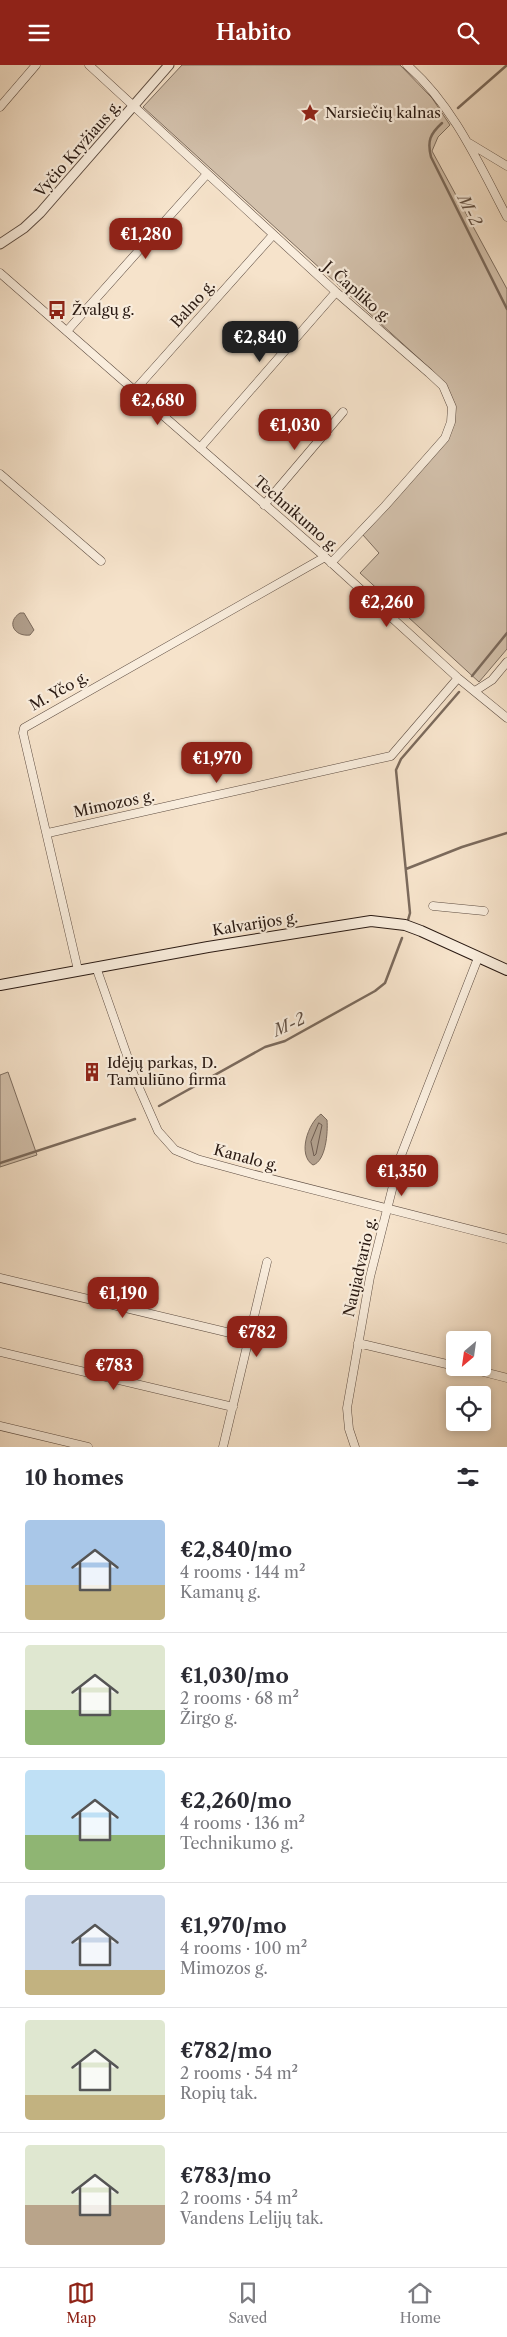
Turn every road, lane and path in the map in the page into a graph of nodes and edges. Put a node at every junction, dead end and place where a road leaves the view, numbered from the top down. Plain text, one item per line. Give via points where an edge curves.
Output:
1 (36, 65) edge
2 (89, 65) edge
3 (169, 65) edge
4 (407, 65) edge
5 (134, 106) junction
6 (0, 107) edge
7 (467, 142) junction
8 (507, 166) edge
9 (207, 174) junction
10 (507, 217) edge
11 (273, 235) junction
12 (0, 244) edge
13 (0, 273) edge
14 (336, 292) junction
15 (67, 331) junction
16 (134, 391) junction
17 (343, 412) dead end
18 (200, 449) junction
19 (0, 474) edge
20 (264, 505) junction
21 (328, 560) junction
22 (100, 561) dead end
23 (507, 662) edge
24 (458, 678) junction
25 (475, 691) junction
26 (507, 718) edge
27 (48, 833) junction
28 (434, 906) dead end
29 (484, 911) dead end
30 (478, 958) junction
31 (96, 967) junction
32 (78, 970) junction
33 (507, 970) edge
34 (0, 985) edge
35 (387, 1209) junction
36 (507, 1239) edge
37 (267, 1262) dead end
38 (0, 1278) edge
39 (250, 1338) junction
40 (358, 1343) junction
41 (0, 1352) edge
42 (446, 1363) edge
43 (491, 1373) edge
44 (507, 1377) edge
45 (233, 1407) junction
46 (0, 1426) edge
47 (88, 1447) edge
48 (223, 1447) edge
49 (355, 1447) edge

1 - 6 street
2 - 5 street, J. Čapliko g.
3 - 5 street, Vyčio Kryžiaus g.
4 - 7 street via 443,105
5 - 9 street, J. Čapliko g.
5 - 12 street, Vyčio Kryžiaus g. via 40,213
7 - 8 street
7 - 10 street
9 - 11 street, J. Čapliko g.
9 - 15 street
11 - 14 street, J. Čapliko g.
11 - 16 street, Balno g.
13 - 15 street, Technikumo g.
14 - 18 street
14 - 21 street, J. Čapliko g. via 443,386 452,413 444,438 385,506
15 - 16 street, Technikumo g.
16 - 18 street, Technikumo g.
17 - 20 street
18 - 20 street, Technikumo g.
19 - 22 street
20 - 21 street, Technikumo g.
21 - 24 street, Technikumo g.
21 - 27 street, M. Yčo g. via 27,725 23,733
23 - 25 street via 492,680
24 - 25 street, Technikumo g.
24 - 27 street, Mimozos g. via 391,757
25 - 26 street, Technikumo g.
27 - 32 street, M. Yčo g.
28 - 29 street
30 - 31 main road, Kalvarijos g. via 405,925 371,921
30 - 33 main road, Kalvarijos g.
30 - 35 street, Naujadvario g. via 410,1131
31 - 32 main road, Kalvarijos g.
31 - 35 street, Kanalo g. via 136,1081 167,1144 197,1159
32 - 34 main road, Kalvarijos g.
35 - 36 street, Kanalo g.
35 - 40 street, Naujadvario g.
37 - 39 street
38 - 39 street
39 - 45 street
40 - 42 street
40 - 49 street, Naujadvario g. via 347,1408
41 - 45 street
43 - 44 street
45 - 48 street
46 - 47 street

